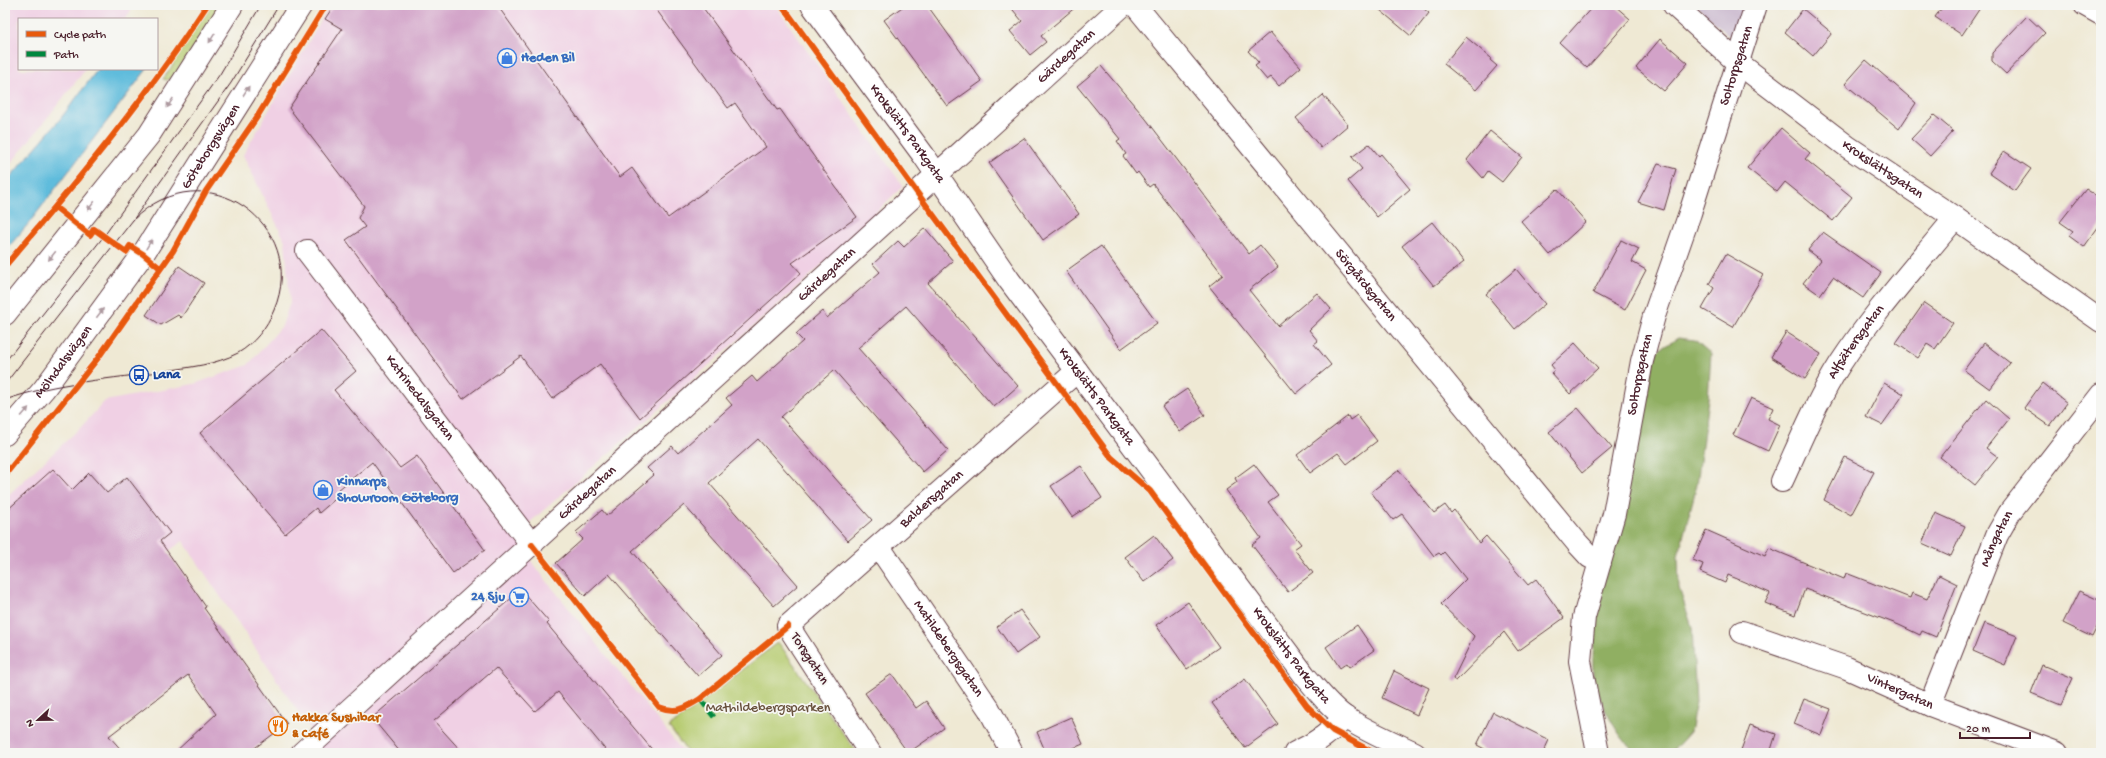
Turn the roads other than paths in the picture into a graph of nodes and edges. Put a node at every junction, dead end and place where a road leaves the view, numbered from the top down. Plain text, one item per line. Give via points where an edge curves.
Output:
1 (232, 5) edge
2 (301, 5) edge
3 (812, 5) edge
4 (1123, 5) edge
5 (1134, 5) edge
6 (1674, 5) edge
7 (1756, 5) edge
8 (2085, 5) edge
9 (2101, 14) edge
10 (1737, 62) junction
11 (937, 176) junction
12 (1955, 218) junction
13 (306, 251) dead end
14 (120, 287) joint
15 (5, 314) edge
16 (2101, 321) edge
17 (1077, 371) junction
18 (2101, 395) edge
19 (5, 434) edge
20 (1782, 481) dead end
21 (532, 545) junction
22 (879, 547) junction
23 (1600, 562) junction
24 (788, 626) joint
25 (1742, 632) dead end
26 (1930, 705) junction
27 (1345, 717) junction
28 (302, 753) edge
29 (870, 753) edge
30 (1012, 753) edge
31 (1295, 753) edge
32 (1415, 753) edge
33 (1598, 753) edge
34 (2057, 753) edge

1 -> 15 street via 149,135
14 -> 2 street, Göteborgsvägen
3 - 11 street, Krokslätts Parkgata
4 - 11 street, Gärdegatan
5 - 23 street, Sörgårdsgatan via 1578,544 1590,557
6 - 10 street, Krokslättsgatan
7 - 10 street, Soltorpsgatan
8 - 9 street
10 - 12 street, Krokslättsgatan via 1848,147
10 - 23 street, Soltorpsgatan via 1644,354 1614,514
11 - 17 street, Krokslätts Parkgata via 1009,280
11 - 21 street, Gärdegatan
12 - 16 street, Krokslättsgatan
12 - 20 street, Alfsätersgatan via 1859,336 1839,365
13 - 21 street, Katrinedalsgatan
19 -> 14 street, Mölndalsvägen via 44,389
17 - 22 street, Baldersgatan
17 - 27 street, Krokslätts Parkgata via 1305,676
18 - 26 street, Mångatan via 2010,512 1997,535
21 - 28 street, Gärdegatan
22 - 24 street, Baldersgatan
22 - 30 street, Matildebergsgatan via 990,709
23 - 33 street, Soltorpsgatan via 1584,617 1580,661
24 - 29 street, Torsgatan
25 - 26 street, Vintergatan via 1847,668
26 - 34 street, Vintergatan
27 - 31 street via 1323,739
27 - 32 street, Krokslätts Parkgata

